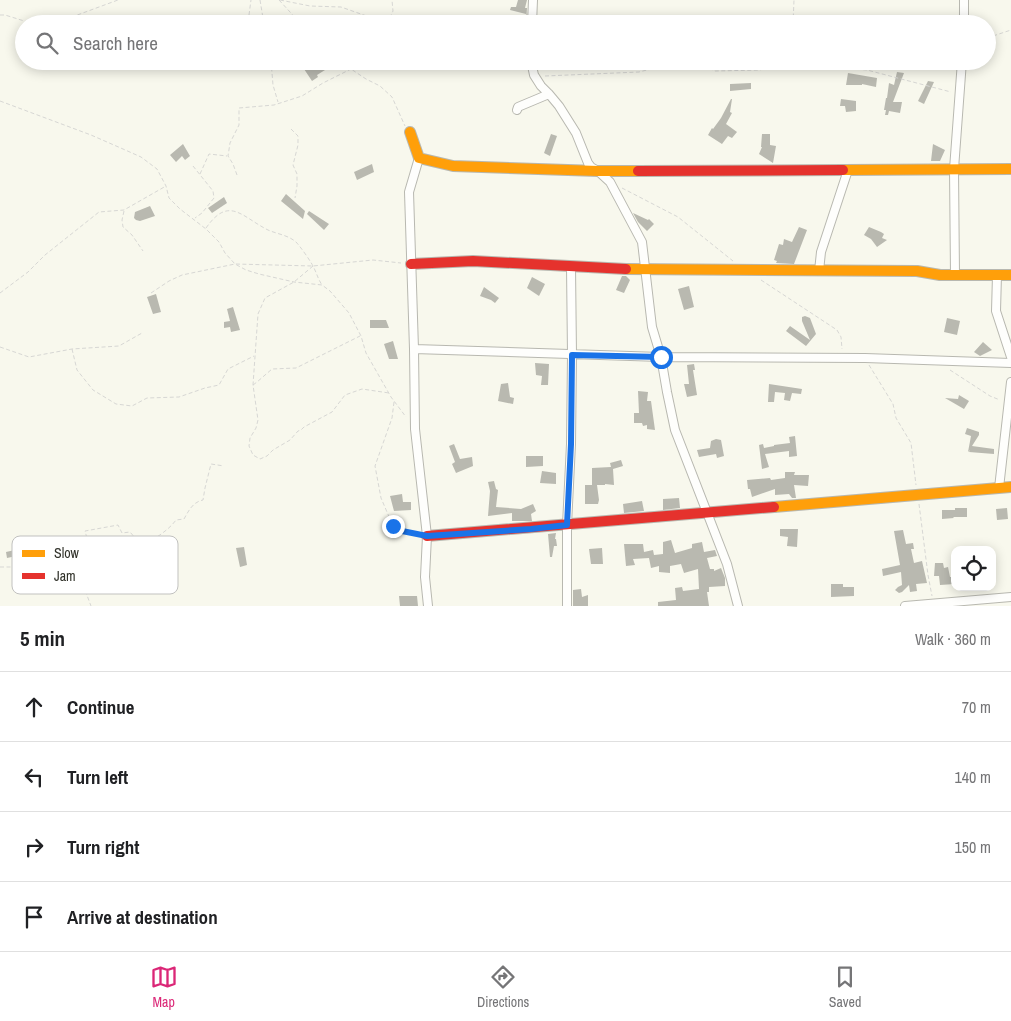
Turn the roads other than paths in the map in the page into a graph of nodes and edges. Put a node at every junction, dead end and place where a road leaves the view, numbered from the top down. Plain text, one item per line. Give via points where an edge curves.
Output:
1 (533, 0) edge
2 (964, 0) edge
3 (532, 15) edge
4 (964, 15) edge
5 (533, 70) edge
6 (961, 70) edge
7 (549, 94) junction
8 (517, 110) dead end
9 (410, 132) road end
10 (419, 158) junction
11 (954, 169) junction
12 (1011, 169) edge
13 (848, 170) junction
14 (598, 171) junction
15 (411, 264) junction
16 (571, 267) junction
17 (646, 269) junction
18 (820, 271) junction
19 (955, 274) junction
20 (997, 275) junction
21 (1011, 275) edge
22 (414, 350) junction
23 (572, 355) junction
24 (661, 357) junction
25 (1011, 357) edge
26 (1011, 363) edge
27 (1011, 382) edge
28 (999, 488) junction
29 (1011, 488) edge
30 (706, 512) junction
31 (567, 525) junction
32 (427, 536) junction
33 (1011, 597) edge
34 (987, 602) edge
35 (428, 606) edge
36 (567, 606) edge
37 (738, 606) edge
38 (905, 606) edge

1 - 3 street
2 - 4 street
5 - 7 street
6 - 11 street
7 - 8 street
7 - 14 street via 576,133 588,163
9 - 10 street
10 - 14 street via 452,166
10 - 15 street via 409,192
11 - 12 street
11 - 13 street
11 - 19 street
13 - 14 street
13 - 18 street via 821,252
14 - 17 street via 610,182 642,242
15 - 16 street via 473,261
15 - 22 street
16 - 17 street
16 - 23 street
17 - 18 street
17 - 24 street via 652,327
18 - 19 street
19 - 20 street
20 - 21 street
20 - 25 street via 996,311
22 - 23 street
22 - 32 street via 415,429
23 - 24 street
23 - 31 street
24 - 26 street
24 - 30 street via 676,430
27 - 28 street
28 - 29 street
28 - 30 street
30 - 31 street
30 - 37 street via 727,564
31 - 32 street
31 - 36 street
32 - 35 street via 425,578
33 - 34 street
34 - 38 street

